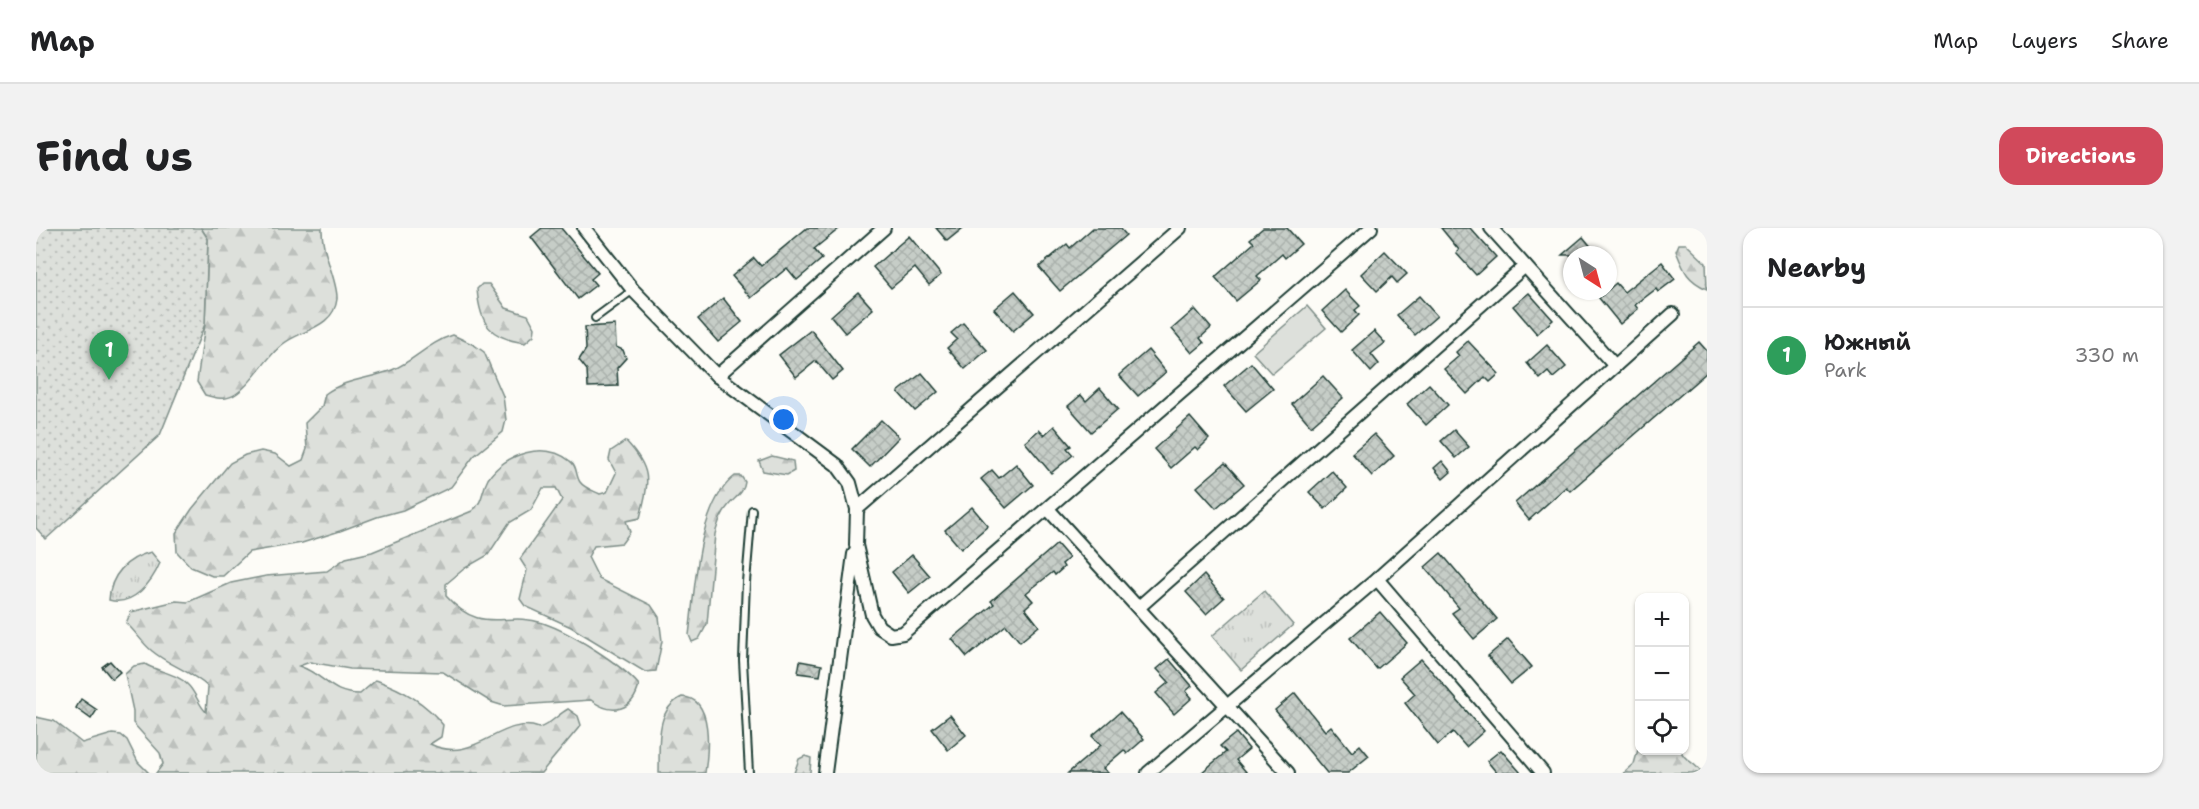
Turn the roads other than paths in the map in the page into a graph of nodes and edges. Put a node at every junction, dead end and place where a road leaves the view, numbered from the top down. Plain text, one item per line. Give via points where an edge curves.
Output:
1 (584, 228) edge
2 (884, 228) edge
3 (1180, 228) edge
4 (1371, 228) edge
5 (1491, 228) edge
6 (1525, 266) junction
7 (633, 290) junction
8 (1673, 314) dead end
9 (595, 318) dead end
10 (1615, 366) junction
11 (717, 376) junction
12 (857, 509) junction
13 (1048, 509) junction
14 (752, 510) dead end
15 (856, 545) junction
16 (1377, 579) junction
17 (1139, 607) junction
18 (1228, 705) junction
19 (749, 773) edge
20 (825, 773) edge
21 (1148, 773) edge
22 (1288, 773) edge
23 (1543, 773) edge

1 - 7 street
2 - 11 street
3 - 12 street
4 - 13 street
5 - 6 street
6 - 10 street
6 - 17 street
7 - 9 lane
7 - 11 street
8 - 10 street
10 - 16 street
11 - 12 street via 837,465 850,483
12 - 15 street
13 - 15 street via 903,633 891,635 879,627 872,615
13 - 17 street
14 - 19 lane via 743,660
15 - 20 street
16 - 18 street
16 - 23 street
17 - 18 street
18 - 21 street
18 - 22 street

